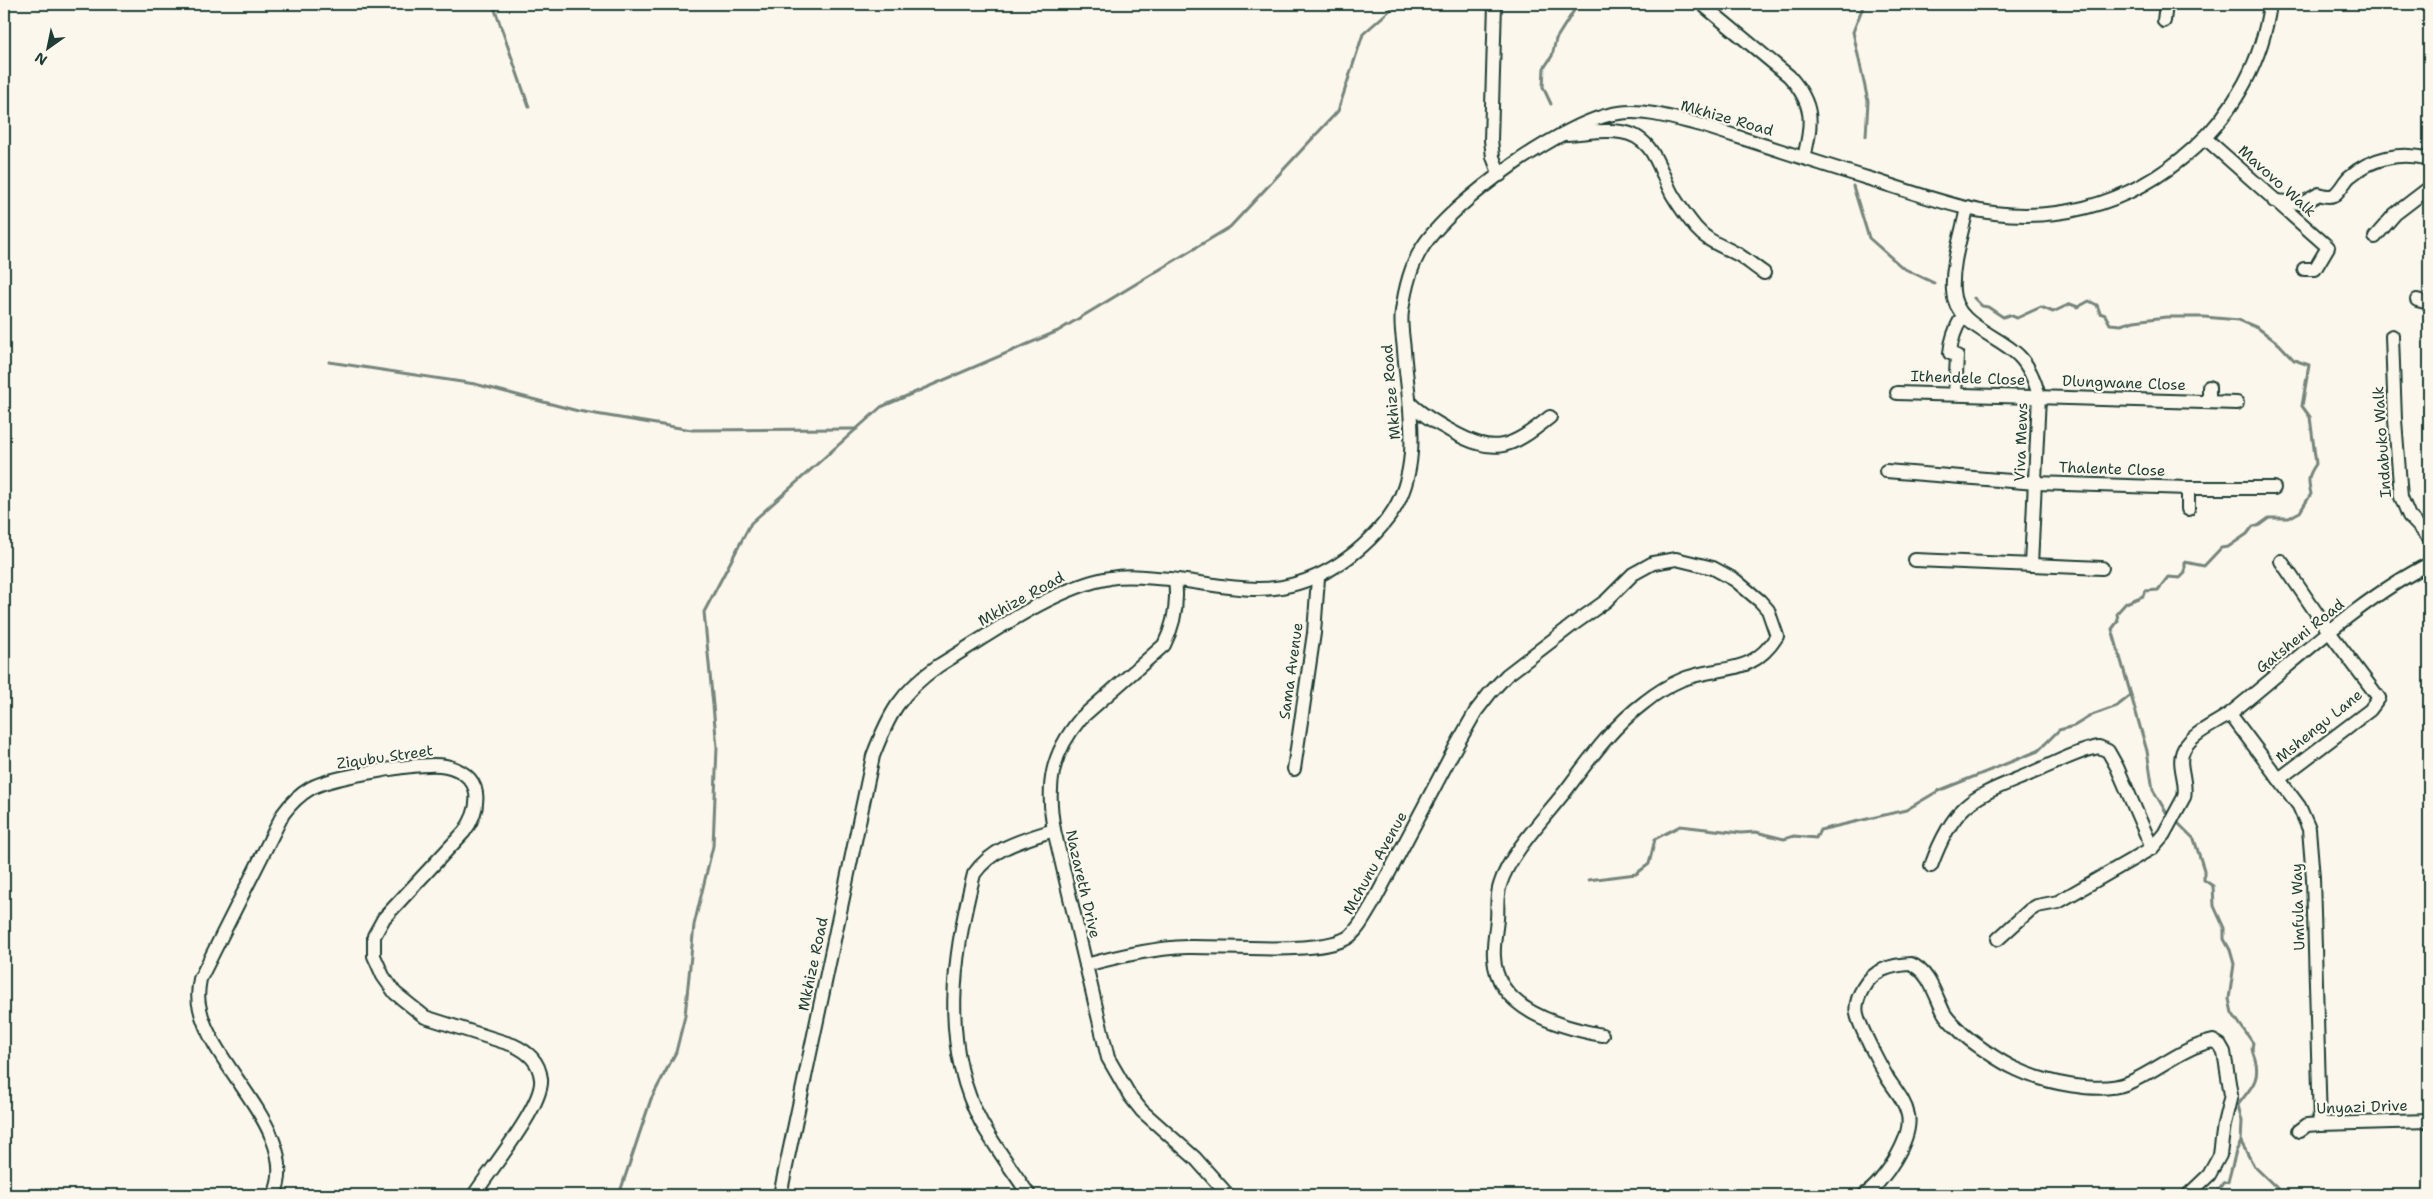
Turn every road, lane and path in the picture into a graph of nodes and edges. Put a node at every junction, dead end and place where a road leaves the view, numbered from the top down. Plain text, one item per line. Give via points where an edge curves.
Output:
1 (1495, 4) edge
2 (1702, 4) edge
3 (2166, 4) edge
4 (2270, 4) edge
5 (2164, 21) dead end
6 (1560, 135) junction
7 (2204, 138) junction
8 (1804, 158) junction
9 (2429, 159) edge
10 (1500, 175) junction
11 (2429, 188) edge
12 (2274, 201) junction
13 (1967, 208) junction
14 (2375, 237) dead end
15 (2304, 269) dead end
16 (1764, 273) dead end
17 (1964, 315) junction
18 (2392, 336) dead end
19 (2209, 387) dead end
20 (1897, 392) dead end
21 (1955, 394) junction
22 (2039, 396) junction
23 (2209, 401) junction
24 (2237, 402) dead end
25 (1410, 404) junction
26 (1550, 417) dead end
27 (1886, 471) dead end
28 (2036, 483) junction
29 (2188, 488) junction
30 (2274, 488) dead end
31 (2188, 509) dead end
32 (2429, 537) edge
33 (1915, 560) dead end
34 (2281, 561) dead end
35 (2429, 564) edge
36 (2031, 565) junction
37 (2102, 568) dead end
38 (1318, 578) junction
39 (1176, 580) junction
40 (2330, 633) junction
41 (2230, 714) junction
42 (1294, 769) dead end
43 (2279, 779) junction
44 (1054, 830) junction
45 (2152, 848) junction
46 (1931, 866) dead end
47 (1998, 939) dead end
48 (1086, 964) junction
49 (1602, 1034) dead end
50 (2429, 1121) edge
51 (2320, 1124) junction
52 (2299, 1131) dead end
53 (274, 1195) edge
54 (474, 1195) edge
55 (780, 1195) edge
56 (1029, 1195) edge
57 (1228, 1195) edge
58 (1864, 1195) edge
59 (2188, 1195) edge

1 - 10 street via 1491,140
2 - 8 street via 1801,89 1807,100 1811,127
3 - 5 street
4 - 7 street, Mkhize Road via 2266,30 2252,69 2238,94
6 - 8 street, Mkhize Road via 1592,119 1621,112 1644,114 1701,125
6 - 10 street, Mkhize Road
6 - 16 street via 1596,130 1622,132 1642,140 1650,147 1672,194 1697,229 1712,242 1741,256
7 - 12 street, Mavovo Walk
7 - 13 street, Mkhize Road via 2160,175 2084,209 2036,215
8 - 13 street, Mkhize Road
9 - 12 street via 2391,156 2369,163 2348,178 2334,195 2319,194 2302,203
10 - 25 street, Mkhize Road via 1448,218 1424,245 1414,263 1401,316
11 - 14 street via 2395,214
12 - 15 street, Mavovo Walk via 2328,247 2315,269
13 - 17 street, Viva Mews via 1953,291 1954,301
17 - 21 street via 1956,326 1951,343 1950,353 1957,356
17 - 22 street, Viva Mews via 2020,356 2035,381
18 - 32 street, Indabuko Walk via 2401,498 2409,516
19 - 23 street
20 - 21 street, Ithendele Close
21 - 22 street, Ithendele Close
22 - 23 street, Dlungwane Close
22 - 28 street, Viva Mews
23 - 24 street, Dlungwane Close
25 - 26 street via 1470,442 1494,448 1520,439
25 - 38 street, Mkhize Road via 1412,455 1404,487 1391,515 1349,558
27 - 28 street, Thalente Close
28 - 29 street, Thalente Close
28 - 36 street, Viva Mews
29 - 30 street, Thalente Close
29 - 31 street
33 - 36 street
34 - 40 street
35 - 40 street, Gatsheni Road via 2385,591
36 - 37 street
38 - 39 street, Mkhize Road via 1259,589
38 - 42 street, Sama Avenue via 1314,633
39 - 44 street, Nazareth Drive via 1174,616 1164,645 1081,718 1069,732 1057,756 1049,796
39 - 55 street, Mkhize Road via 1124,576 1087,583 1058,595 923,676 896,704 873,756
40 - 41 street, Gatsheni Road
40 - 43 street, Mshengu Lane via 2379,698 2370,710
41 - 43 street, Umfula Way
41 - 45 street, Gatsheni Road via 2193,738 2185,747 2180,761 2186,791 2164,834
43 - 51 street, Umfula Way via 2299,806 2311,840
44 - 48 street, Nazareth Drive
44 - 56 street via 998,851 983,861 974,874 954,975 954,1032 971,1100 992,1140
45 - 46 street via 2117,767 2108,751 2099,747 2000,785 1967,804 1946,830
45 - 47 street via 2058,902 2037,906
48 - 49 street, Mchunu Avenue via 1185,947 1304,947 1326,945 1348,937 1372,905 1476,711 1507,676 1574,622 1606,601 1634,574 1645,567 1676,559 1714,568 1735,580 1768,610 1777,636 1760,658 1681,680 1646,701 1626,718 1592,754 1516,855 1500,885 1494,958 1506,988 1525,1008 1544,1019 1572,1029
48 - 57 street, Nazareth Drive via 1108,1058 1126,1090 1142,1111 1195,1158
50 - 51 street, Unyazi Drive
51 - 52 street, Unyazi Drive via 2307,1125
53 - 54 street, Ziqubu Street via 279,1174 272,1140 264,1121 222,1059 203,1022 199,1008 200,979 292,802 312,787 334,781 386,770 435,765 457,770 471,781 476,811 464,832 384,918 374,936 373,948 383,976 407,1004 425,1017 513,1045 525,1051 538,1067 540,1089 528,1116
58 - 59 street via 1872,1191 1891,1168 1909,1124 1905,1104 1880,1063 1857,1013 1857,1004 1868,979 1877,972 1911,964 1924,975 1949,1020 1967,1038 2017,1070 2072,1086 2121,1086 2204,1042 2213,1041 2220,1045 2227,1064 2231,1095 2220,1155 2209,1176

